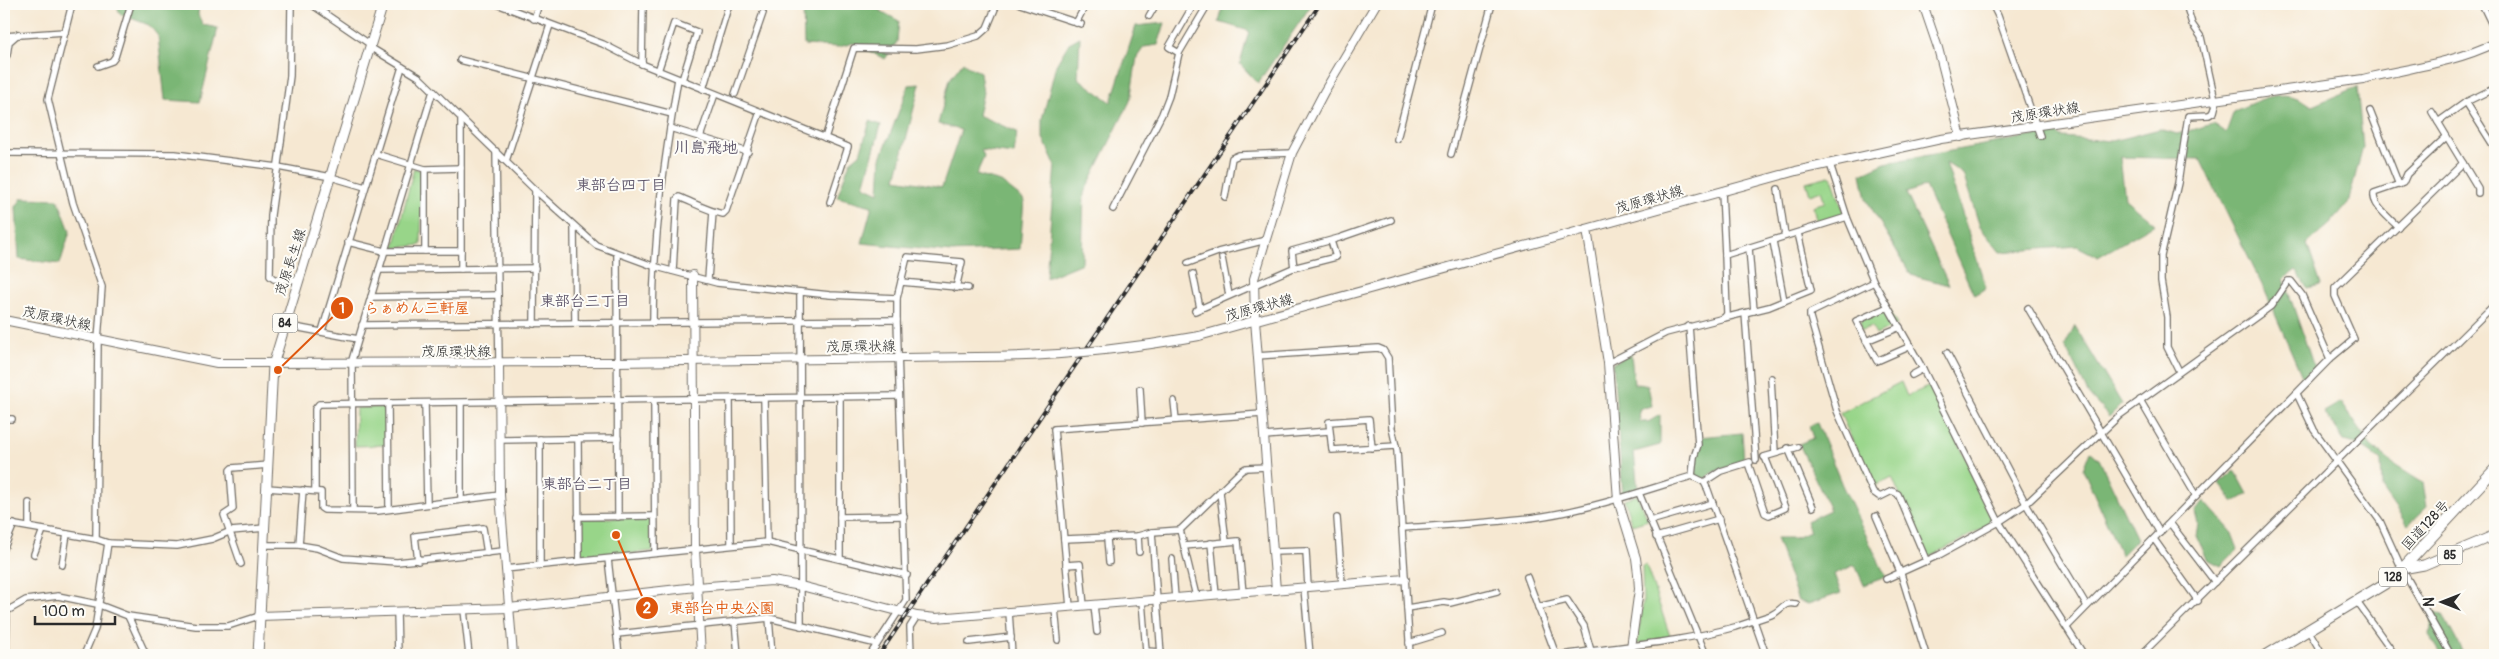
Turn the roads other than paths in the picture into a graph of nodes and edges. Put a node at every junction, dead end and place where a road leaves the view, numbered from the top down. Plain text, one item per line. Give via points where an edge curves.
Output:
1 (72, 4) edge
2 (131, 4) edge
3 (291, 4) edge
4 (311, 4) edge
5 (383, 4) edge
6 (497, 4) edge
7 (539, 4) edge
8 (642, 4) edge
9 (729, 4) edge
10 (997, 4) edge
11 (1020, 4) edge
12 (1086, 4) edge
13 (1156, 4) edge
14 (1194, 4) edge
15 (1208, 4) edge
16 (1376, 4) edge
17 (1432, 4) edge
18 (1492, 4) edge
19 (1923, 4) edge
20 (1992, 4) edge
21 (2186, 4) edge
22 (2482, 4) edge
23 (763, 13) dead end
24 (1149, 16) dead end
25 (534, 19) junction
26 (550, 25) junction
27 (2495, 31) edge
28 (65, 32) junction
29 (19, 34) junction
30 (4, 36) edge
31 (2495, 43) edge
32 (371, 45) junction
33 (1179, 52) junction
34 (7, 55) dead end
35 (460, 60) dead end
36 (642, 64) junction
37 (98, 66) dead end
38 (402, 67) junction
39 (658, 71) junction
40 (533, 78) junction
41 (680, 79) junction
42 (2495, 88) edge
43 (703, 89) junction
44 (433, 91) junction
45 (715, 94) junction
46 (735, 94) dead end
47 (2215, 99) junction
48 (2466, 102) junction
49 (2370, 111) dead end
50 (760, 112) junction
51 (2432, 112) dead end
52 (672, 114) junction
53 (461, 119) junction
54 (2438, 122) junction
55 (2036, 126) junction
56 (670, 128) junction
57 (2040, 136) dead end
58 (700, 137) junction
59 (1961, 137) junction
60 (2446, 137) junction
61 (825, 138) junction
62 (1397, 139) dead end
63 (2495, 148) edge
64 (496, 151) junction
65 (748, 152) junction
66 (4, 153) edge
67 (1292, 153) junction
68 (61, 154) junction
69 (376, 154) junction
70 (1451, 154) dead end
71 (506, 161) junction
72 (2463, 163) junction
73 (411, 164) junction
74 (1830, 164) junction
75 (278, 167) junction
76 (461, 168) junction
77 (425, 170) junction
78 (331, 177) junction
79 (2399, 185) junction
80 (365, 187) junction
81 (1778, 188) dead end
82 (535, 190) junction
83 (1722, 192) junction
84 (2478, 193) dead end
85 (1225, 197) dead end
86 (830, 202) dead end
87 (1113, 209) dead end
88 (713, 212) junction
89 (1847, 217) junction
90 (1391, 220) dead end
91 (2398, 227) junction
92 (574, 228) junction
93 (1587, 230) junction
94 (1798, 233) junction
95 (1785, 236) junction
96 (1266, 240) junction
97 (1331, 241) junction
98 (1774, 241) junction
99 (348, 242) junction
100 (1749, 248) junction
101 (384, 251) junction
102 (426, 251) junction
103 (461, 251) junction
104 (617, 254) junction
105 (1725, 256) junction
106 (1222, 258) dead end
107 (1188, 263) dead end
108 (653, 266) junction
109 (498, 268) junction
110 (535, 268) junction
111 (1294, 268) junction
112 (461, 269) junction
113 (379, 270) junction
114 (673, 271) junction
115 (1194, 274) dead end
116 (693, 275) junction
117 (708, 279) junction
118 (299, 280) junction
119 (902, 282) junction
120 (1874, 282) junction
121 (1254, 286) junction
122 (956, 288) junction
123 (968, 288) dead end
124 (800, 292) junction
125 (1229, 294) junction
126 (498, 295) junction
127 (370, 297) junction
128 (898, 298) junction
129 (1784, 301) junction
130 (2495, 304) edge
131 (1888, 307) junction
132 (2028, 308) dead end
133 (1754, 310) junction
134 (1745, 313) junction
135 (1724, 318) junction
136 (4, 320) edge
137 (897, 320) junction
138 (1254, 320) junction
139 (800, 321) junction
140 (652, 322) junction
141 (694, 322) junction
142 (575, 323) junction
143 (617, 323) junction
144 (284, 324) junction
145 (498, 324) junction
146 (534, 324) junction
147 (362, 325) junction
148 (1689, 326) junction
149 (1900, 327) junction
150 (322, 331) junction
151 (358, 338) junction
152 (98, 340) junction
153 (1866, 341) junction
154 (1911, 346) junction
155 (1947, 353) dead end
156 (1258, 356) junction
157 (898, 358) junction
158 (2330, 359) junction
159 (800, 360) junction
160 (694, 361) junction
161 (618, 362) junction
162 (499, 363) junction
163 (351, 364) junction
164 (1608, 364) junction
165 (274, 365) junction
166 (1923, 369) junction
167 (2179, 371) junction
168 (1912, 375) dead end
169 (1771, 378) dead end
170 (1140, 389) dead end
171 (2297, 394) junction
172 (840, 396) junction
173 (899, 396) junction
174 (800, 397) junction
175 (764, 398) junction
176 (730, 399) junction
177 (618, 400) junction
178 (654, 400) junction
179 (694, 400) junction
180 (2140, 400) junction
181 (499, 402) junction
182 (1174, 402) dead end
183 (352, 403) junction
184 (388, 403) junction
185 (425, 403) junction
186 (461, 403) junction
187 (1262, 414) junction
188 (4, 419) edge
189 (12, 419) dead end
190 (1176, 420) junction
191 (1142, 423) junction
192 (1329, 431) junction
193 (2100, 433) junction
194 (1264, 436) junction
195 (618, 438) junction
196 (540, 439) junction
197 (578, 439) junction
198 (499, 440) junction
199 (1396, 446) junction
200 (1798, 447) dead end
201 (1372, 448) junction
202 (1788, 448) junction
203 (1775, 453) junction
204 (1765, 457) junction
205 (1756, 460) junction
206 (2338, 460) junction
207 (1748, 463) junction
208 (268, 465) junction
209 (1266, 467) junction
210 (2495, 469) edge
211 (1692, 476) junction
212 (1704, 482) junction
213 (267, 488) junction
214 (303, 490) junction
215 (315, 492) junction
216 (1220, 492) junction
217 (1639, 493) junction
218 (500, 495) junction
219 (2196, 496) junction
220 (461, 500) junction
221 (1618, 500) junction
222 (29, 503) dead end
223 (1713, 503) junction
224 (427, 504) junction
225 (2026, 504) junction
226 (1813, 507) dead end
227 (389, 508) junction
228 (352, 510) junction
229 (618, 516) junction
230 (654, 516) junction
231 (904, 516) junction
232 (1876, 516) dead end
233 (578, 517) junction
234 (840, 517) junction
235 (1337, 518) dead end
236 (1719, 519) junction
237 (1650, 521) junction
238 (1999, 522) junction
239 (4, 523) edge
240 (2170, 523) junction
241 (14, 524) junction
242 (29, 527) junction
243 (265, 528) junction
244 (1402, 528) junction
245 (43, 530) junction
246 (1180, 530) junction
247 (231, 531) junction
248 (1152, 532) junction
249 (2160, 533) junction
250 (68, 534) junction
251 (2495, 535) edge
252 (1138, 536) junction
253 (1656, 537) junction
254 (96, 539) junction
255 (1107, 539) junction
256 (1064, 540) junction
257 (2154, 540) junction
258 (767, 542) junction
259 (1226, 542) junction
260 (108, 543) junction
261 (731, 544) junction
262 (1211, 544) junction
263 (264, 545) junction
264 (299, 545) junction
265 (1184, 546) junction
266 (4, 548) edge
267 (801, 548) junction
268 (695, 549) junction
269 (504, 551) junction
270 (1139, 552) dead end
271 (1273, 552) junction
272 (486, 553) junction
273 (655, 553) junction
274 (34, 554) dead end
275 (608, 559) junction
276 (840, 559) junction
277 (1172, 559) dead end
278 (418, 561) junction
279 (579, 561) junction
280 (1109, 562) dead end
281 (1927, 562) junction
282 (241, 564) dead end
283 (62, 565) dead end
284 (1066, 565) junction
285 (540, 566) junction
286 (505, 569) junction
287 (2402, 569) junction
288 (1901, 574) junction
289 (907, 575) junction
290 (1526, 577) dead end
291 (1405, 579) junction
292 (1886, 579) dead end
293 (2215, 582) junction
294 (1342, 584) junction
295 (801, 586) junction
296 (696, 587) junction
297 (1306, 587) junction
298 (1276, 590) junction
299 (1497, 591) dead end
300 (1243, 593) junction
301 (1216, 595) junction
302 (612, 596) junction
303 (1196, 596) junction
304 (1175, 598) junction
305 (1158, 600) junction
306 (1142, 601) junction
307 (2198, 601) junction
308 (2358, 602) junction
309 (97, 604) junction
310 (1796, 604) dead end
311 (1094, 605) junction
312 (1084, 606) junction
313 (2088, 606) junction
314 (1070, 607) junction
315 (5, 608) edge
316 (508, 608) junction
317 (1055, 608) junction
318 (1407, 608) junction
319 (1538, 608) junction
320 (464, 610) junction
321 (900, 611) junction
322 (398, 612) junction
323 (1009, 612) junction
324 (128, 616) junction
325 (259, 616) junction
326 (917, 616) junction
327 (769, 618) junction
328 (735, 621) junction
329 (1755, 621) junction
330 (4, 624) edge
331 (699, 626) junction
332 (801, 626) junction
333 (2068, 627) junction
334 (1097, 632) dead end
335 (2305, 632) junction
336 (1442, 633) dead end
337 (617, 634) junction
338 (1699, 635) junction
339 (4, 636) edge
340 (1011, 637) junction
341 (1058, 640) dead end
342 (969, 642) dead end
343 (1409, 643) junction
344 (877, 644) junction
345 (1631, 646) junction
346 (1591, 650) junction
347 (1161, 654) edge
348 (2081, 654) edge
349 (7, 655) edge
350 (84, 655) edge
351 (146, 655) edge
352 (258, 655) edge
353 (398, 655) edge
354 (469, 655) edge
355 (513, 655) edge
356 (619, 655) edge
357 (701, 655) edge
358 (738, 655) edge
359 (772, 655) edge
360 (870, 655) edge
361 (911, 655) edge
362 (1012, 655) edge
363 (1310, 655) edge
364 (1410, 655) edge
365 (1556, 655) edge
366 (1562, 655) edge
367 (1630, 655) edge
368 (1706, 655) edge
369 (1766, 655) edge
370 (1926, 655) edge
371 (2141, 655) edge
372 (2267, 655) edge
373 (2322, 655) edge
374 (2394, 655) edge
375 (2451, 655) edge

1 - 28 street
2 - 37 street via 115,57
3 - 75 street via 290,76
4 - 32 street
5 - 32 main road, 茂原長生線 / 84
6 - 25 street
7 - 25 street
8 - 36 street
9 - 43 street
10 - 61 street via 987,28 978,36 948,45 916,49 854,48
11 - 12 street via 1079,23
13 - 24 street
14 - 33 street via 1169,47
15 - 33 street
16 - 67 street
17 - 62 street
18 - 70 street
19 - 59 street
20 - 55 street
21 - 47 street via 2192,24 2201,37
22 - 27 street
23 - 46 street
25 - 26 street
26 - 36 street via 603,44
26 - 40 street
28 - 29 street
28 - 68 street via 48,99
29 - 30 street
29 - 34 street via 10,42
31 - 47 street, 茂原環状線 via 2480,51 2421,68
32 - 38 street
32 - 78 main road, 茂原長生線 / 84
33 - 87 street via 1162,114
35 - 40 street
36 - 39 street
38 - 44 street
38 - 69 street
39 - 41 street
39 - 41 street via 674,24 697,32
40 - 52 street
40 - 71 street
41 - 43 street
41 - 52 street
42 - 48 street
43 - 45 street
44 - 53 street
44 - 73 street
45 - 50 street
45 - 58 street
47 - 55 street, 茂原環状線
47 - 167 street via 2214,112 2188,116 2178,183 2161,256 2167,347
48 - 54 street
48 - 63 street
49 - 79 street
50 - 61 street
50 - 65 street
51 - 54 street
52 - 56 street
53 - 64 street
53 - 76 street
54 - 60 street
55 - 57 street
55 - 59 street, 茂原環状線
56 - 58 street
56 - 108 street via 657,213
58 - 65 street
59 - 74 street, 茂原環状線
60 - 72 street
60 - 79 street
61 - 86 street via 848,147
64 - 71 street
64 - 109 street
65 - 88 street via 726,211 723,214
66 - 68 street
67 - 85 street via 1232,158
67 - 96 street
68 - 75 street via 175,154
68 - 152 street via 72,203 101,279
69 - 73 street
69 - 80 street
71 - 82 street
72 - 84 street
72 - 91 street
73 - 77 street
73 - 101 street
74 - 83 street, 茂原環状線
74 - 89 street
75 - 78 street
75 - 118 street via 271,215 270,276
76 - 77 street
76 - 103 street
77 - 102 street
78 - 80 street
78 - 118 main road, 茂原長生線 / 84
79 - 91 street via 2373,195 2377,206
80 - 99 street
81 - 95 street
82 - 92 street
82 - 110 street
83 - 93 street, 茂原環状線
83 - 105 street
88 - 114 street via 702,205 677,199
88 - 117 street
89 - 94 street
89 - 120 street
90 - 97 street
91 - 158 street via 2335,288 2335,296 2354,339
92 - 104 street via 590,242
92 - 142 street
93 - 138 street, 茂原環状線
93 - 164 street
94 - 95 street
94 - 129 street via 1811,290
95 - 98 street
96 - 107 street
96 - 121 street
97 - 111 street via 1292,251
97 - 111 street via 1336,258
98 - 100 street
98 - 129 street
99 - 101 street
99 - 150 street
100 - 105 street
100 - 133 street
101 - 102 street
101 - 113 street
102 - 103 street
103 - 112 street
104 - 108 street
104 - 143 street
105 - 135 street via 1727,314
106 - 125 street
108 - 114 street
108 - 140 street
109 - 110 street
109 - 112 street
109 - 126 street
110 - 146 street
111 - 121 street
112 - 113 street
113 - 127 street
114 - 116 street
115 - 125 street via 1198,310
116 - 117 street
116 - 141 street
117 - 124 street via 717,283
118 - 144 main road, 茂原長生線 / 84
119 - 122 street
119 - 122 street via 907,257 962,262
119 - 128 street
120 - 131 street
120 - 281 street via 1810,313 1810,317 1837,411 1873,492 1880,497 1892,491 1898,494
121 - 125 street
121 - 138 street
122 - 123 street
124 - 128 street
124 - 139 street
126 - 127 street
126 - 145 street
127 - 147 street
128 - 137 street
129 - 133 street
130 - 206 street
131 - 149 street
131 - 153 street via 1856,321
132 - 193 street
133 - 134 street
134 - 135 street
134 - 205 street
135 - 148 street
136 - 152 street, 茂原環状線
137 - 139 street
137 - 157 street
138 - 156 street
138 - 157 street, 茂原環状線, bridge via 1199,336 1126,349 1079,354
139 - 141 street
139 - 159 street
140 - 141 street
140 - 143 street
141 - 160 street
142 - 143 street
142 - 146 street
143 - 161 street
144 - 150 street
144 - 165 main road, 茂原長生線 / 84
145 - 146 street
145 - 147 street
145 - 162 street
147 - 151 street
148 - 164 street via 1642,344
148 - 211 street via 1698,445
149 - 153 street
149 - 154 street
150 - 151 street
151 - 163 street
152 - 165 street, 茂原環状線 via 216,363
152 - 254 street
153 - 154 street via 1877,360
154 - 166 street
155 - 225 street
156 - 187 street
156 - 199 street via 1366,348 1383,350 1388,358
157 - 159 street, 茂原環状線
157 - 173 street
158 - 167 street via 2302,295 2288,281 2267,309
158 - 171 street
159 - 160 street, 茂原環状線
159 - 174 street
160 - 161 street, 茂原環状線
160 - 179 street
161 - 162 street, 茂原環状線
161 - 177 street
162 - 163 street, 茂原環状線
162 - 181 street
163 - 165 street, 茂原環状線
163 - 183 street
164 - 221 street
165 - 208 main road, 茂原長生線 / 84
166 - 168 street
166 - 238 street
167 - 180 street
169 - 203 street
170 - 191 street
171 - 206 street via 2314,430
171 - 219 street
172 - 173 street
172 - 174 street
172 - 234 street
173 - 231 street
174 - 175 street
174 - 267 street
175 - 176 street
175 - 258 street
176 - 179 street
176 - 261 street
177 - 178 street
177 - 181 street
177 - 195 street
178 - 179 street
178 - 230 street
179 - 268 street
180 - 193 street
180 - 219 street
181 - 186 street
181 - 198 street
182 - 190 street
183 - 184 street
183 - 215 street via 316,406
183 - 228 street
184 - 185 street
184 - 227 street
185 - 186 street
185 - 224 street
186 - 220 street
187 - 190 street
187 - 194 street
188 - 189 street
190 - 191 street
191 - 256 street via 1054,429
192 - 194 street
192 - 201 street via 1332,450
192 - 201 street via 1331,420 1369,419
193 - 225 street
193 - 249 street
194 - 209 street
195 - 197 street
195 - 229 street
196 - 197 street
196 - 198 street
196 - 285 street
197 - 233 street
198 - 218 street
199 - 201 street
199 - 244 street
200 - 202 street
202 - 203 street
202 - 226 street
203 - 204 street
204 - 205 street
204 - 207 street via 1785,508 1782,511 1765,513
205 - 207 street
206 - 287 street via 2380,521
206 - 293 street
207 - 212 street
208 - 213 main road, 茂原長生線 / 84
208 - 247 street via 230,469 233,509 224,515
209 - 216 street via 1246,468
209 - 271 street
210 - 287 highway, 国道128号 / 128
211 - 212 street
211 - 217 street
212 - 223 street
213 - 214 street
213 - 243 main road, 茂原長生線 / 84
214 - 215 street
214 - 264 street
215 - 228 street via 322,494 322,509
216 - 246 street
216 - 259 street
217 - 221 street
217 - 237 street
218 - 220 street
218 - 269 street
219 - 240 street
220 - 224 street
221 - 244 street via 1514,520
221 - 345 street via 1638,574
222 - 242 street
223 - 236 street
223 - 237 street
224 - 227 street
225 - 238 street
225 - 313 street
227 - 228 street
229 - 230 street
229 - 233 street
230 - 273 street
231 - 234 street
231 - 289 street
232 - 288 street
233 - 279 street
234 - 276 street
235 - 294 street
236 - 253 street
236 - 329 street
237 - 253 street
238 - 281 street
238 - 333 street
239 - 241 street
240 - 249 street
240 - 293 street
241 - 242 street
241 - 266 street
242 - 245 street
243 - 247 street
243 - 263 main road, 茂原長生線 / 84
244 - 291 street
245 - 250 street
245 - 274 street
246 - 248 street
246 - 265 street
247 - 260 street via 212,539 177,546
247 - 282 street
248 - 252 street
248 - 305 street
249 - 257 street
250 - 254 street
250 - 283 street
251 - 287 main road, 85 via 2424,565
252 - 255 street
252 - 270 street
253 - 338 street
254 - 260 street
255 - 256 street
255 - 280 street
256 - 284 street
257 - 307 street
257 - 313 street
258 - 261 street
258 - 267 street
259 - 262 street
259 - 300 street via 1238,542
260 - 309 street
261 - 268 street
262 - 265 street
262 - 301 street
263 - 264 street
263 - 325 main road, 茂原長生線 / 84
264 - 278 street via 318,548 343,558
265 - 303 street
267 - 276 street
267 - 295 street
268 - 273 street
268 - 296 street
269 - 272 street
269 - 286 street
271 - 297 street via 1306,551
271 - 298 street
272 - 278 street
272 - 278 street via 483,528 416,536
273 - 275 street
275 - 279 street
275 - 302 street
276 - 289 street
277 - 304 street
279 - 285 street
281 - 288 street
284 - 312 street via 1080,564
284 - 314 street
285 - 286 street
286 - 316 street
287 - 308 highway, 国道128号 / 128
287 - 375 street
288 - 292 street
288 - 370 street
289 - 321 street via 906,600
290 - 319 street
291 - 294 street
291 - 318 street
293 - 307 street
294 - 297 street
295 - 296 street via 772,581
295 - 321 street
295 - 332 street
296 - 302 street
296 - 331 street
297 - 298 street
297 - 363 street
298 - 300 street
299 - 318 street via 1450,603
300 - 301 street
301 - 303 street
302 - 316 street
302 - 337 street
303 - 304 street
304 - 305 street
305 - 306 street
305 - 347 street
306 - 311 street
306 - 347 street via 1146,652
307 - 371 street
308 - 335 highway, 国道128号 / 128
308 - 374 street
309 - 315 street via 58,596 26,600
309 - 324 street
309 - 350 street via 93,635
310 - 329 street via 1787,603 1773,615
311 - 312 street
311 - 334 street
312 - 314 street
313 - 333 street
314 - 317 street
315 - 330 street
316 - 320 street
316 - 355 street
317 - 323 street
317 - 341 street
318 - 343 street
319 - 346 street via 1567,600 1584,626
319 - 365 street
320 - 322 street
320 - 354 street
321 - 326 street
321 - 344 street
322 - 325 street
322 - 353 street
323 - 326 street via 936,618
323 - 340 street
324 - 325 street via 196,626 242,622
324 - 351 street
325 - 352 main road, 茂原長生線 / 84
326 - 361 street via 910,627
327 - 328 street
327 - 332 street
327 - 359 street
328 - 331 street
328 - 358 street
329 - 338 street
329 - 369 street
330 - 339 street
331 - 337 street
331 - 357 street
332 - 344 street
333 - 348 street
335 - 372 highway, 国道128号 / 128
335 - 373 street via 2310,633
336 - 343 street
337 - 356 street
338 - 345 street
338 - 368 street
339 - 349 street
340 - 342 street
340 - 362 street
343 - 364 street
344 - 360 street
345 - 346 street
345 - 367 street
346 - 366 street

